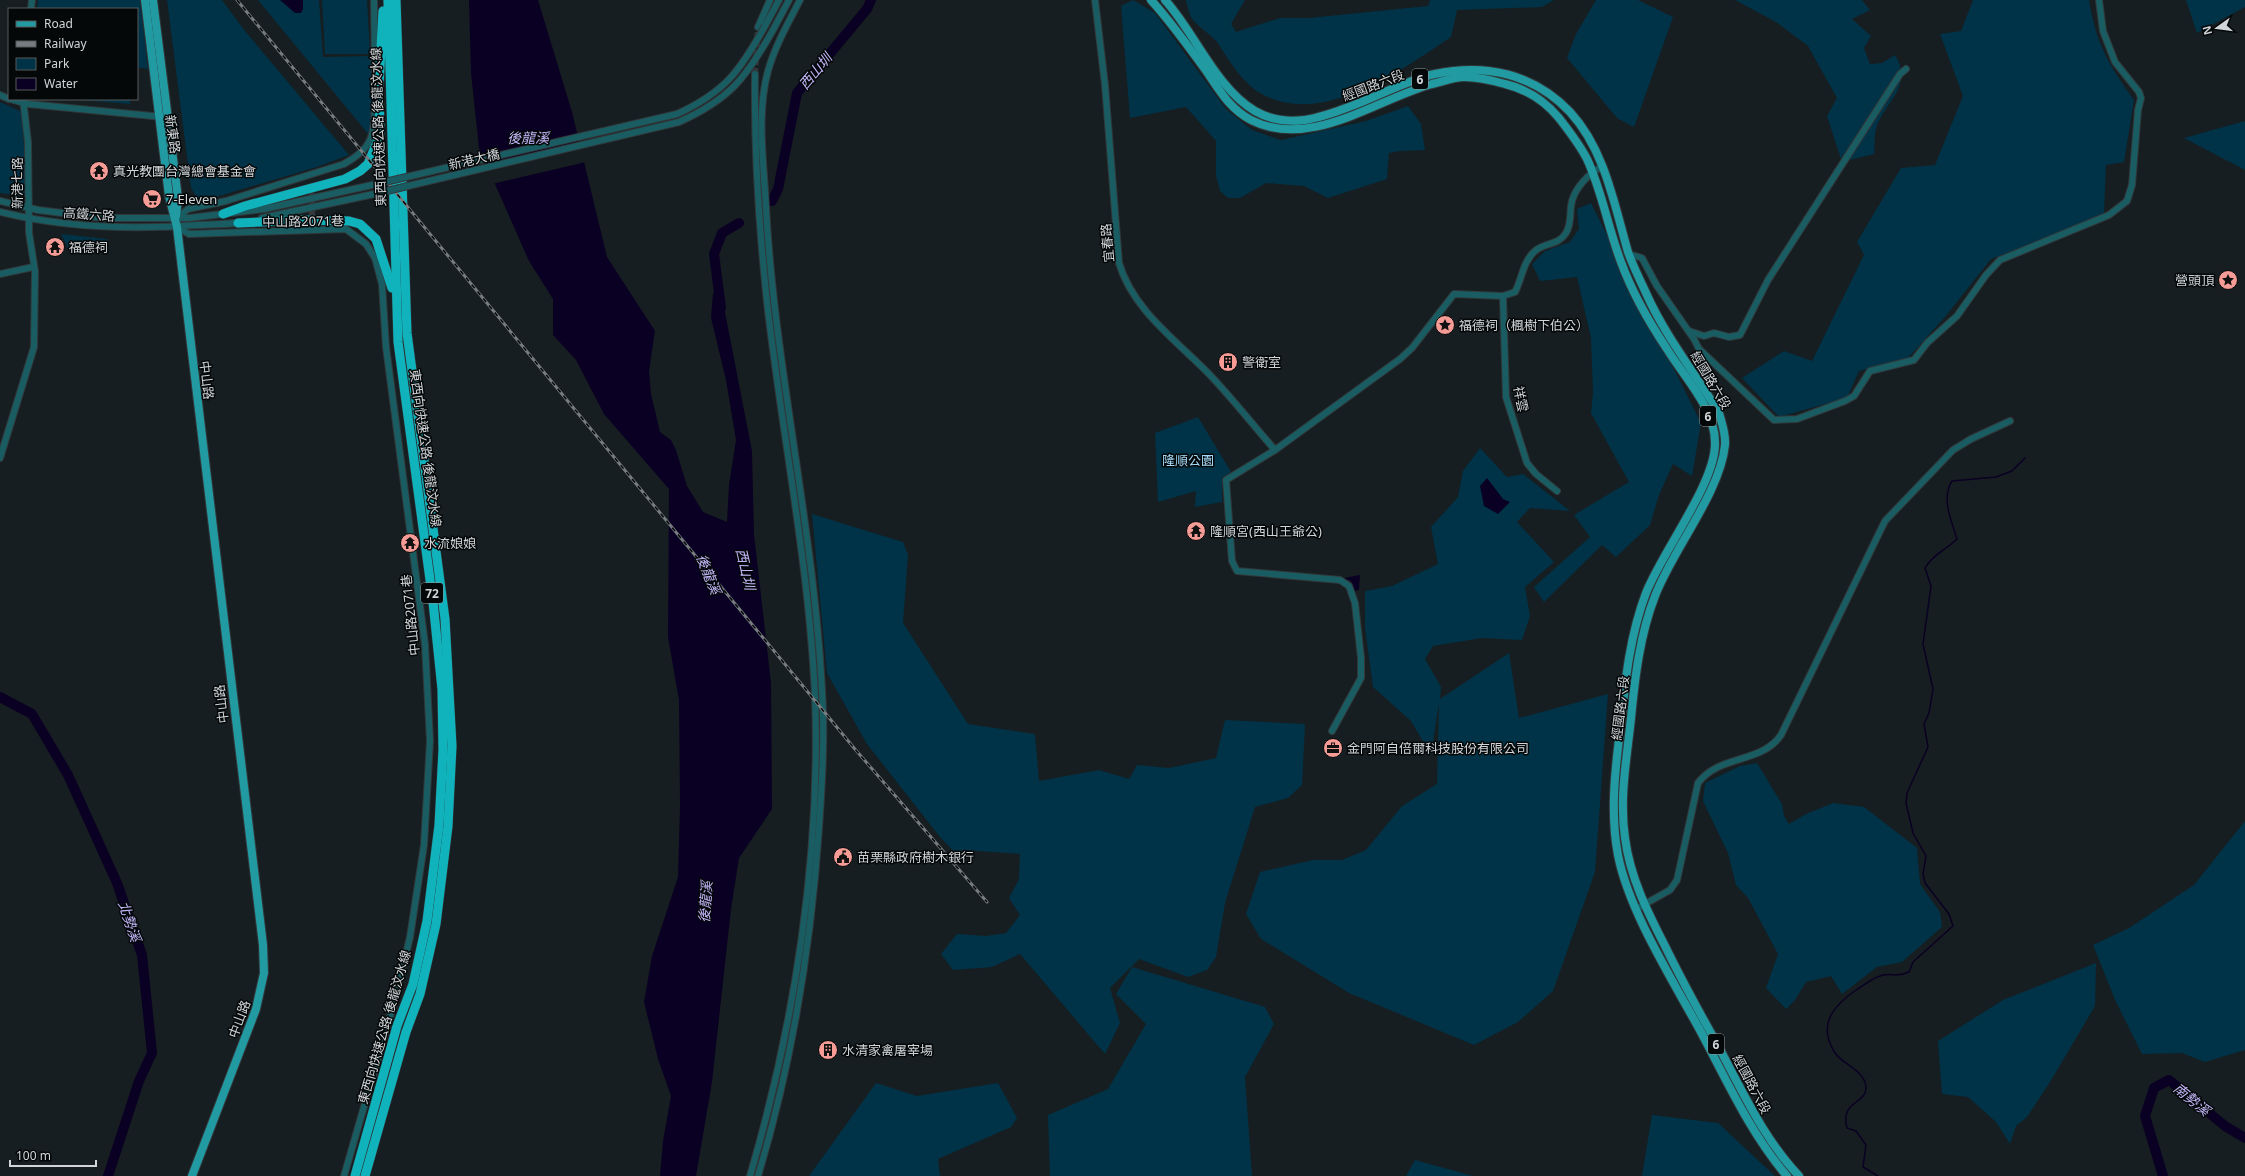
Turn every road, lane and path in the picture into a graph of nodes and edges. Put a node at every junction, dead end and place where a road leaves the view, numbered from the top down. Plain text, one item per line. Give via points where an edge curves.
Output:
1 (145, 0) edge
2 (153, 0) edge
3 (374, 0) edge
4 (383, 0) edge
5 (388, 0) edge
6 (396, 0) edge
7 (770, 0) edge
8 (779, 0) edge
9 (789, 0) edge
10 (800, 0) edge
11 (1095, 0) edge
12 (1151, 0) edge
13 (2099, 0) edge
14 (1169, 2) edge
15 (758, 27) tunnel mouth
16 (1906, 69) dead end
17 (755, 74) tunnel mouth
18 (1231, 92) junction
19 (1225, 99) junction
20 (23, 101) edge
21 (162, 117) junction
22 (1603, 166) junction
23 (1592, 171) junction
24 (312, 174) junction
25 (312, 187) tunnel mouth
26 (0, 201) edge
27 (28, 208) junction
28 (0, 212) edge
29 (223, 214) junction
30 (28, 220) junction
31 (176, 223) junction
32 (238, 223) junction
33 (1629, 254) junction
34 (1619, 257) junction
35 (33, 267) junction
36 (0, 274) edge
37 (1503, 296) junction
38 (396, 301) junction
39 (1687, 331) junction
40 (2010, 421) dead end
41 (1275, 450) junction
42 (0, 458) edge
43 (1557, 491) dead end
44 (1645, 598) junction
45 (1653, 602) junction
46 (1332, 731) dead end
47 (1644, 905) junction
48 (1636, 910) junction
49 (192, 1176) edge
50 (344, 1176) edge
51 (355, 1176) edge
52 (366, 1176) edge
53 (750, 1176) edge
54 (758, 1176) edge
55 (1787, 1176) edge
56 (1798, 1176) edge

1 - 21 main road, 新東路
2 - 21 main road, 新東路
3 - 24 street via 374,133 358,156 344,164
4 - 29 highway via 379,86 380,135 368,164 346,179
5 - 38 highway, 東西向快速公路 後龍汶水線 / 72
6 - 52 highway, 東西向快速公路 後龍汶水線 / 72 via 407,333 445,619 452,746 448,826 436,924 420,994 406,1032
7 - 15 street
8 - 29 street, 新港大橋, bridge via 748,58 732,78 699,104 676,114 264,209
9 - 32 street, 新港大橋, bridge via 752,65 736,86 714,105 679,122 374,194
10 - 54 street via 775,52 768,72 762,108 773,302 806,533 819,645 822,777 816,865 799,1005 773,1123
11 - 41 street, 宜春路 via 1122,275 1148,314 1209,374
12 - 19 main road, 經國路六段 / 6 via 1167,18
13 - 39 street via 2103,31 2114,62 2141,98 2130,196 2121,207 2109,215 2000,260 1957,316 1927,343 1914,360 1870,371 1854,396 1797,419 1774,420 1699,349
14 - 18 main road, 經國路六段 / 6
16 - 39 street via 1900,74 1849,151 1768,280 1740,335 1729,337 1714,333 1704,336
17 - 53 street via 761,233 810,632 816,777 804,923 781,1052
18 - 19 main road
18 - 22 main road, 經國路六段 / 6 via 1254,110 1278,121 1308,121 1433,74 1466,70 1500,71 1537,85 1569,112 1580,125
19 - 23 main road, 經國路六段 / 6 via 1249,119 1282,130 1297,130 1325,125 1422,87 1445,81 1462,77 1490,80 1519,87 1555,113 1586,155
20 - 21 street
20 - 27 street, 新港七路 via 28,142
21 - 31 main road, 新東路 via 170,200
22 - 23 street
22 - 33 main road, 經國路六段 / 6
23 - 34 main road, 經國路六段 / 6
23 - 37 street via 1572,200 1567,232 1556,243 1539,248 1530,255 1515,292
24 - 25 street
24 - 31 street via 226,201 188,209
26 - 27 street, 高鐵六路
27 - 30 street, 新港七路
27 - 31 street, 高鐵六路 via 103,218
28 - 30 street, 高鐵六路
29 - 31 street, 新港大橋
30 - 31 street, 高鐵六路 via 102,227
30 - 35 street, 新港七路
31 - 32 street, 新港大橋
31 - 49 main road, 中山路 via 263,945 264,973 256,1009
31 - 50 street, 中山路2071巷 via 189,234 312,228 346,229 358,237 375,258 382,284 386,347 425,644 430,741 424,845 410,937 397,992
32 - 38 highway via 303,220 349,221 360,224 376,239
33 - 34 main road
33 - 39 street via 1642,258
33 - 45 main road, 經國路六段 / 6 via 1646,295 1719,413 1724,428 1725,444 1721,466 1712,489 1667,570
34 - 44 main road, 經國路六段 / 6 via 1633,292 1706,409 1716,444 1703,487 1664,554
35 - 36 street
35 - 42 street, 新港七路 via 34,347
37 - 41 street via 1454,294 1412,348 1400,359
37 - 43 street, 祥雲 via 1506,398 1526,463
38 - 51 highway, 東西向快速公路 後龍汶水線 / 72 via 405,398 433,602 442,688 443,750 439,825 427,921 413,984 397,1026
40 - 47 street via 1954,450 1885,521 1781,735 1761,752 1713,767 1703,776 1698,783 1677,880 1670,890
41 - 46 street via 1226,480 1232,561 1237,571 1340,580 1349,586 1355,603 1361,658 1360,678
44 - 45 main road
44 - 48 main road, 經國路六段 / 6 via 1630,649 1615,772 1614,815 1618,855
45 - 47 main road, 經國路六段 / 6 via 1646,622 1635,680 1623,811 1629,859
47 - 48 street
47 - 56 main road, 經國路六段 / 6 via 1765,1133
48 - 55 main road, 經國路六段 / 6 via 1758,1138

